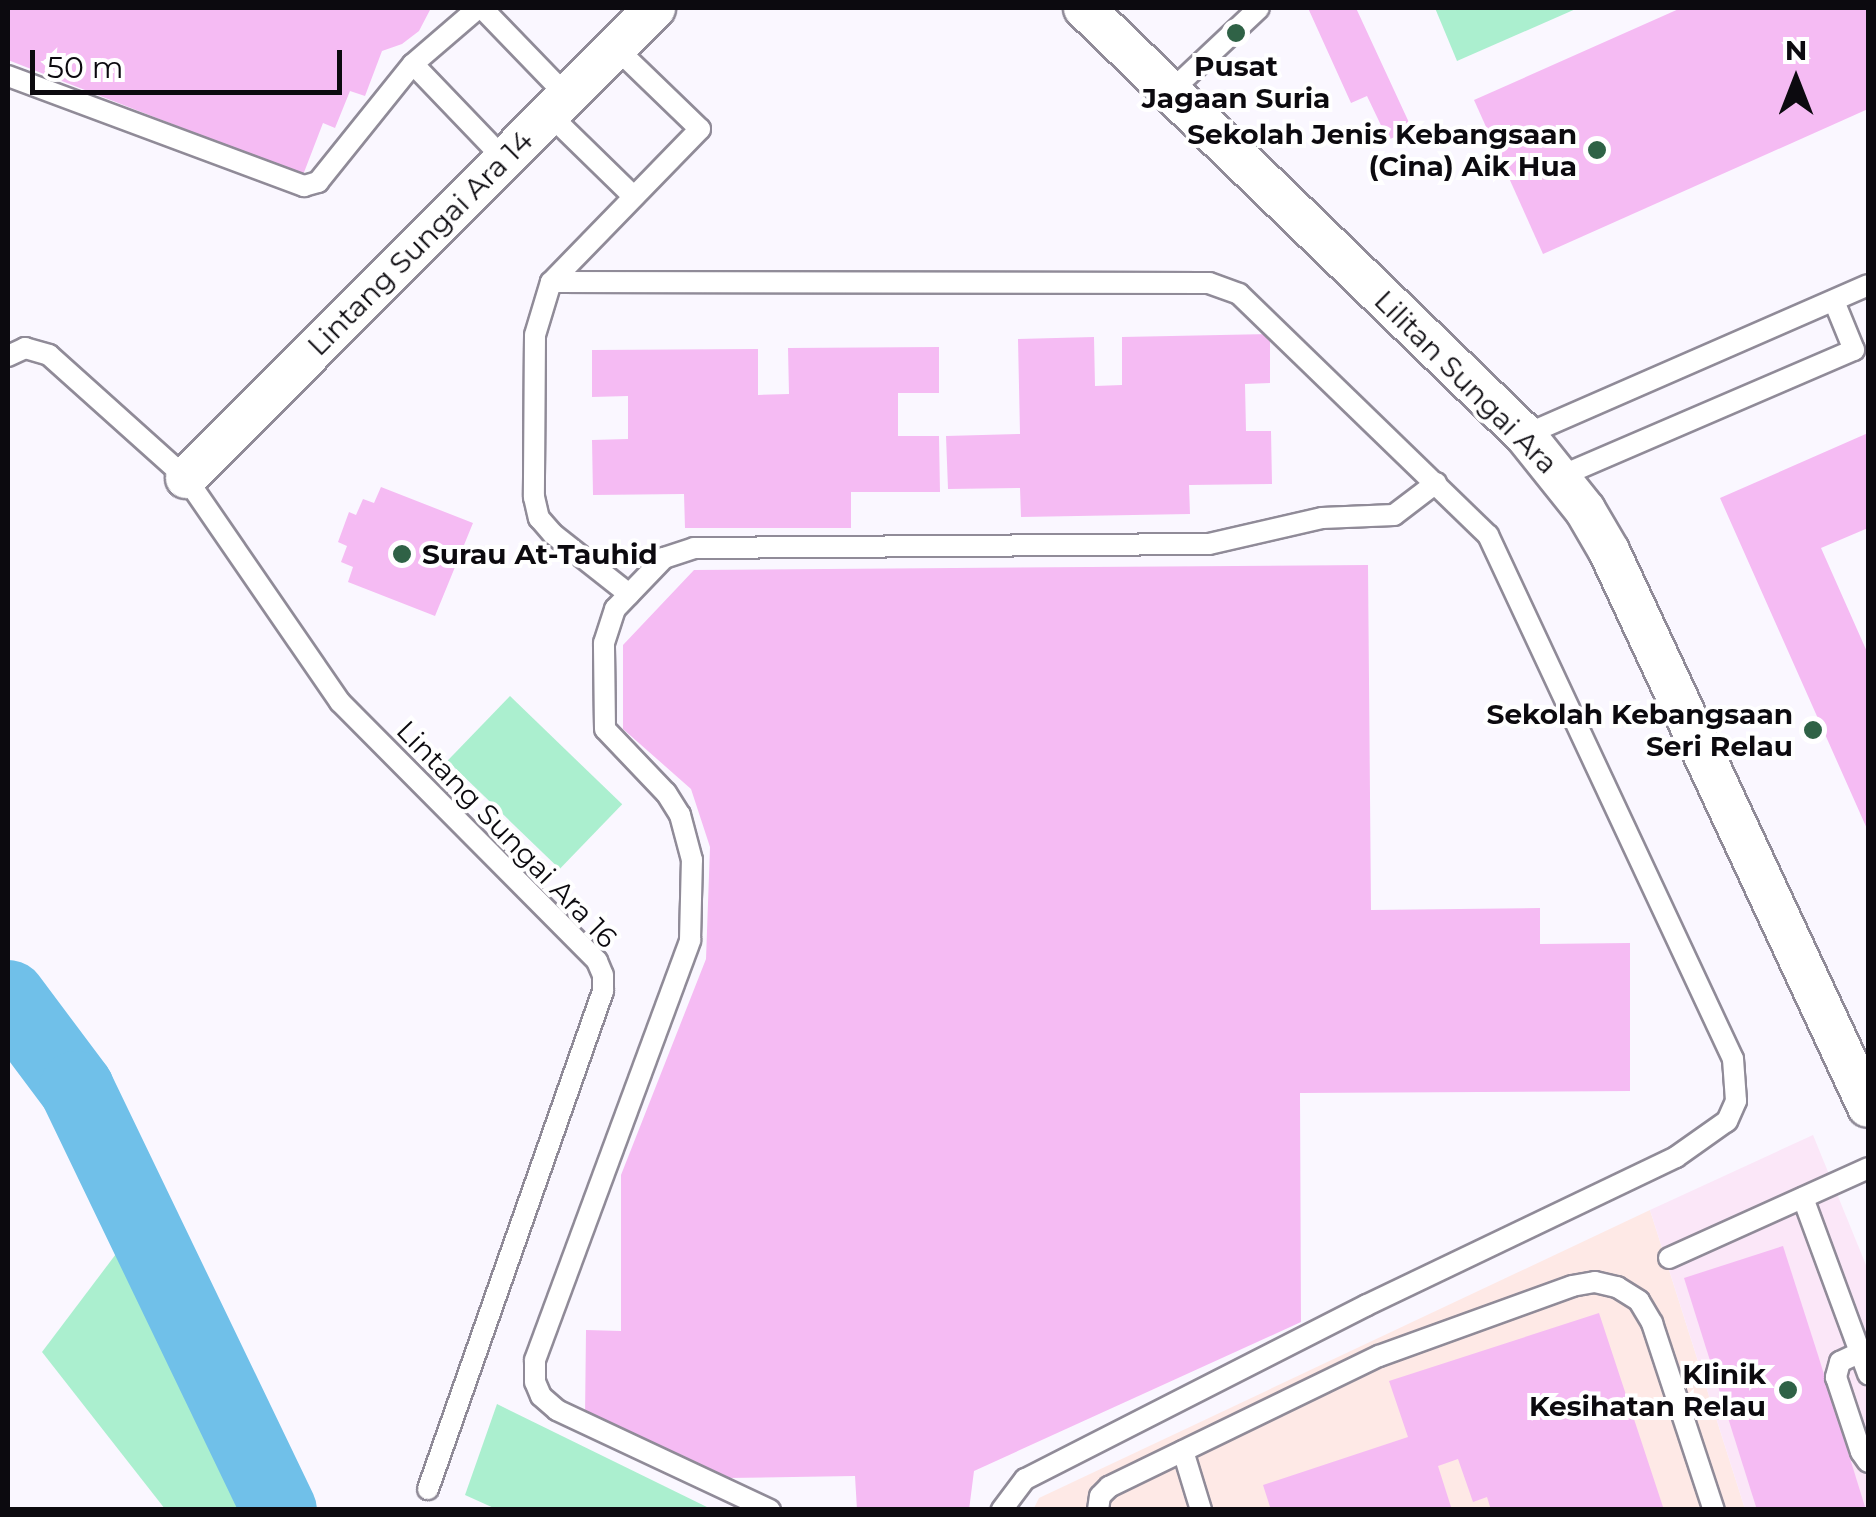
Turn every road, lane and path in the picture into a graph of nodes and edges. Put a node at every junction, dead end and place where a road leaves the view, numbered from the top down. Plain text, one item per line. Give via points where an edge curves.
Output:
1 (480, 8) edge
2 (655, 8) edge
3 (1084, 8) edge
4 (1260, 8) edge
5 (1242, 16) edge
6 (615, 47) junction
7 (413, 64) junction
8 (8, 76) edge
9 (1170, 92) junction
10 (558, 105) junction
11 (504, 158) junction
12 (632, 195) junction
13 (550, 282) junction
14 (1868, 286) edge
15 (1834, 300) junction
16 (8, 356) edge
17 (1525, 435) junction
18 (1561, 476) junction
19 (186, 478) junction
20 (1436, 483) junction
21 (629, 594) junction
22 (1868, 1106) edge
23 (1868, 1168) edge
24 (1802, 1198) junction
25 (1669, 1258) dead end
26 (1861, 1352) junction
27 (1868, 1374) edge
28 (1183, 1451) junction
29 (1868, 1462) edge
30 (428, 1490) dead end
31 (770, 1510) edge
32 (1002, 1510) edge
33 (1098, 1510) edge
34 (1201, 1510) edge
35 (1714, 1510) edge

1 - 7 lane
1 - 10 lane
2 - 6 street, Lintang Sungai Ara 14
3 - 9 street, Lilitan Sungai Ara
4 - 5 lane
5 - 9 lane
6 - 10 street, Lintang Sungai Ara 14
6 - 12 lane via 700,129
7 - 8 lane via 318,182 304,186
7 - 11 lane
9 - 17 street, Lilitan Sungai Ara
10 - 11 street, Lintang Sungai Ara 14
10 - 12 lane
11 - 19 street, Lintang Sungai Ara 14
12 - 13 lane
13 - 20 lane via 1225,286
13 - 21 lane via 535,335 534,497 553,534
14 - 15 lane
15 - 17 lane
15 - 18 lane via 1854,350
16 - 19 lane, Lintang Sungai Ara 16 via 24,348 49,355
17 - 18 street, Lilitan Sungai Ara
18 - 22 street, Lilitan Sungai Ara via 1609,550
19 - 30 lane, Lintang Sungai Ara 16 via 340,702 597,961 603,975 603,991
20 - 21 lane via 1394,515 1322,518 1209,544 694,548 664,558
20 - 32 lane via 1494,546 1733,1060 1736,1101 1727,1121 1676,1157 1024,1479
21 - 31 lane via 604,642 605,729 680,815 692,860 690,940 535,1360 535,1382 557,1410
23 - 24 lane
24 - 25 lane
24 - 26 lane
26 - 27 lane
26 - 29 lane via 1840,1362 1836,1376
28 - 33 lane via 1108,1486
28 - 34 lane
28 - 35 lane via 1378,1356 1595,1282 1617,1286 1639,1301 1652,1322

